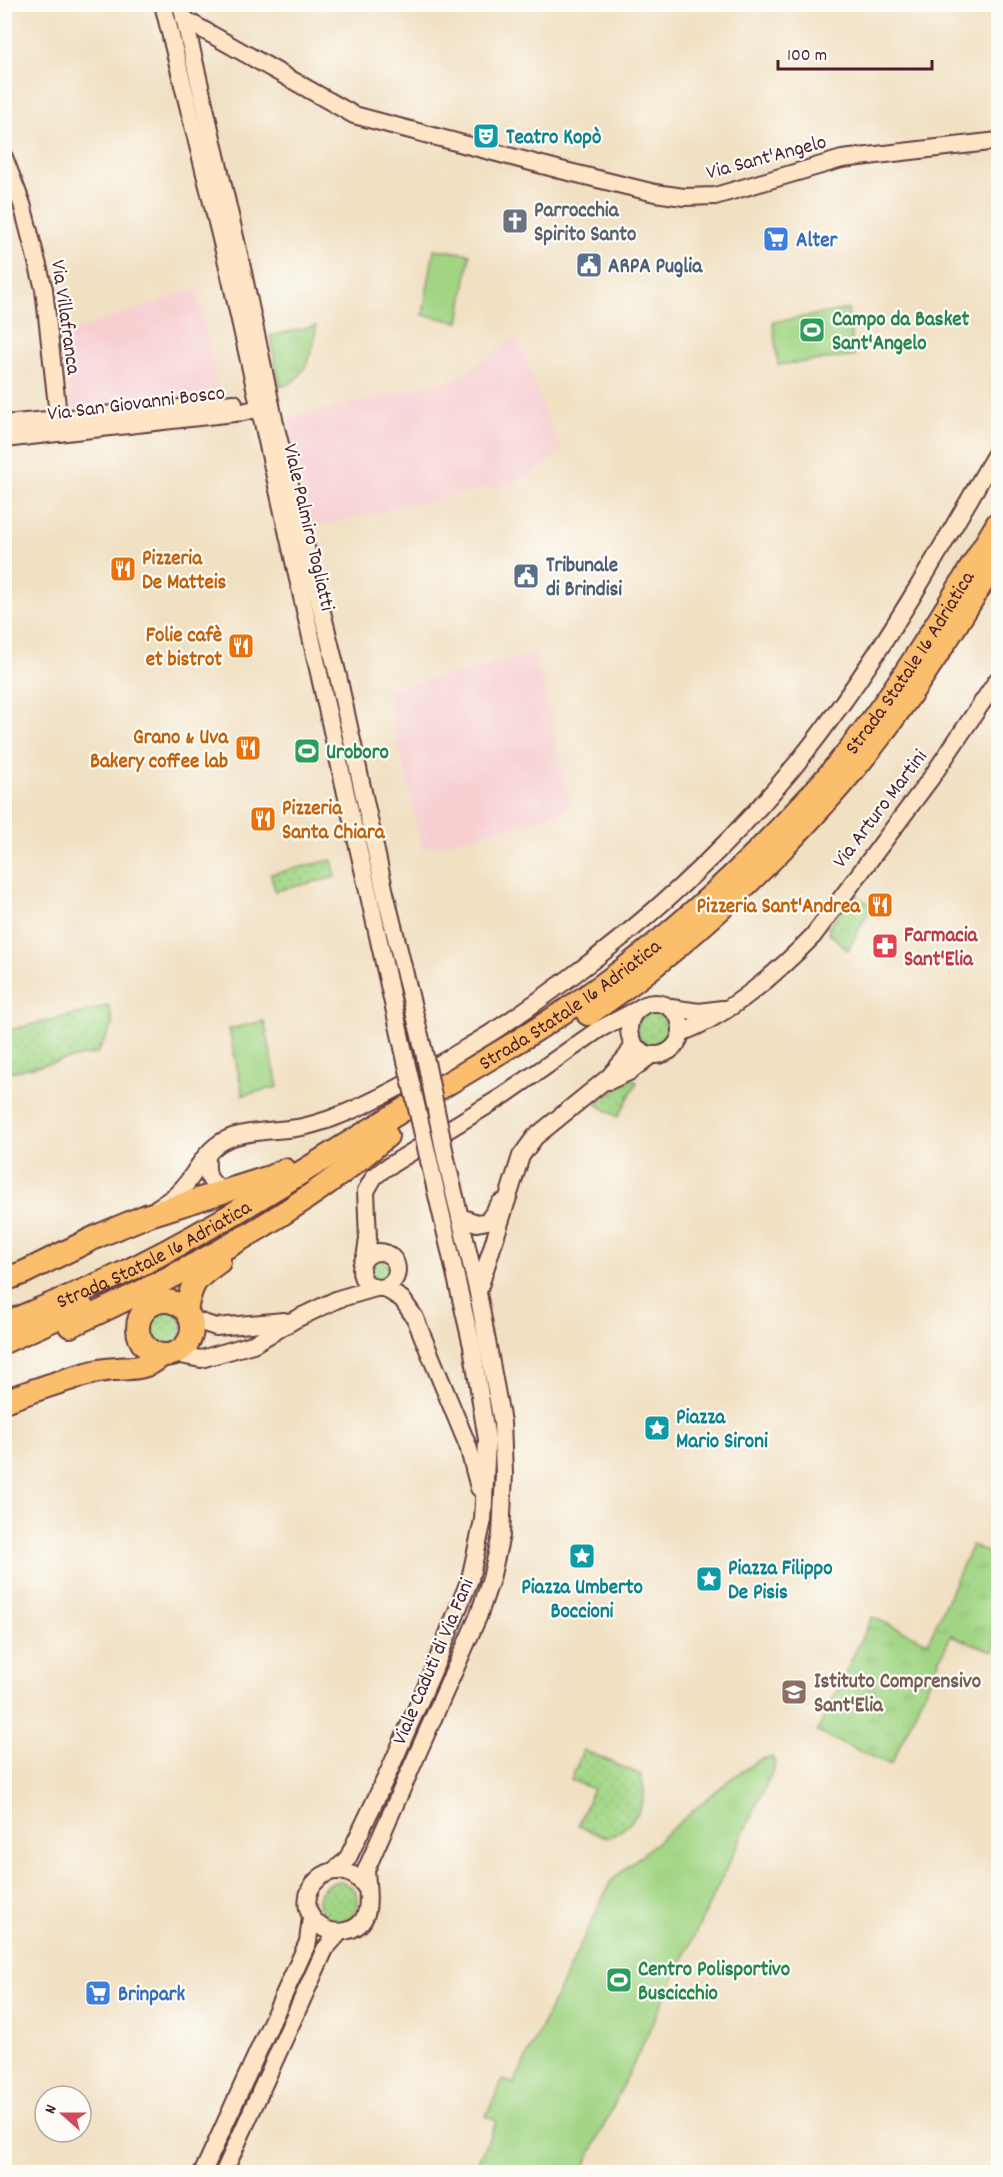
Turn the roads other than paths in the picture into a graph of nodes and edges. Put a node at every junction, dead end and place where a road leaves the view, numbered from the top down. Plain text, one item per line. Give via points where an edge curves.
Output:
1 (163, 4) edge
2 (182, 12) edge
3 (999, 141) edge
4 (4, 157) edge
5 (265, 406) junction
6 (4, 424) edge
7 (59, 426) junction
8 (4, 439) edge
9 (999, 450) edge
10 (999, 523) edge
11 (999, 556) edge
12 (999, 679) edge
13 (640, 1008) junction
14 (671, 1008) junction
15 (726, 1008) junction
16 (598, 1030) junction
17 (681, 1033) junction
18 (632, 1041) junction
19 (651, 1055) junction
20 (601, 1084) junction
21 (384, 1130) junction
22 (207, 1155) junction
23 (446, 1159) joint
24 (430, 1165) joint
25 (511, 1181) junction
26 (225, 1192) junction
27 (306, 1198) junction
28 (146, 1216) junction
29 (460, 1217) junction
30 (368, 1220) junction
31 (391, 1256) junction
32 (363, 1264) junction
33 (4, 1280) edge
34 (380, 1288) junction
35 (478, 1293) junction
36 (338, 1299) junction
37 (188, 1314) junction
38 (294, 1320) junction
39 (4, 1324) edge
40 (60, 1330) junction
41 (138, 1333) junction
42 (6, 1352) edge
43 (168, 1355) junction
44 (101, 1370) junction
45 (4, 1401) edge
46 (484, 1506) junction
47 (333, 1871) junction
48 (367, 1889) junction
49 (311, 1917) junction
50 (340, 1932) junction
51 (203, 2172) edge
52 (224, 2172) edge

1 - 5 street, Viale Palmiro Togliatti
2 - 3 street, Via Sant'Angelo via 354,115 655,193 715,196 842,159
2 - 5 street, Viale Palmiro Togliatti via 241,263
4 - 7 street, Via Villafranca via 23,208 44,289
5 - 7 street, Via San Giovanni Bosco via 243,412
5 - 23 street, Viale Palmiro Togliatti, bridge via 338,676
5 - 24 street, Viale Palmiro Togliatti, bridge
6 - 7 street, Via San Giovanni Bosco
7 - 8 street, Via San Giovanni Bosco
9 - 22 street via 840,707 761,806 665,901 540,999 489,1034 393,1089 327,1120 229,1138
10 - 21 highway, Strada Statale 16 Adriatica via 937,626 865,730 807,800 743,866 674,929 602,986
11 - 21 highway, Strada Statale 16 Adriatica via 952,634 878,739 821,808 720,910 584,1017 494,1073
12 - 15 street, Via Arturo Martini via 813,936 790,960
13 - 14 street via 655,1002
13 - 16 street
13 - 18 street via 630,1021
14 - 15 street via 699,1012
14 - 17 street via 680,1019
15 - 17 street, Via Arturo Martini
16 - 18 street via 617,1031
16 - 30 street via 503,1096 374,1177 366,1191
17 - 19 street via 670,1050
18 - 19 street
18 - 20 street via 627,1056
19 - 20 street via 629,1072
20 - 25 street via 535,1137 520,1156
21 - 26 highway
21 - 27 highway via 355,1165
21 - 39 highway, Strada Statale 16 Adriatica via 345,1147 225,1219 120,1274
21 - 42 highway, Strada Statale 16 Adriatica via 340,1165
22 - 26 street via 206,1170 211,1184
22 - 28 street via 180,1192
23 - 29 street, Viale Caduti di Via Fani
24 - 46 street, Viale Caduti di Via Fani via 472,1346 487,1440
25 - 29 street via 488,1221 477,1223
25 - 35 street
26 - 28 highway
27 - 37 highway via 197,1277
27 - 40 highway via 235,1242
28 - 33 highway
29 - 35 street, Viale Caduti di Via Fani
30 - 31 street
30 - 32 street
31 - 32 street via 375,1252
31 - 34 street via 397,1265 396,1276
32 - 34 street via 365,1282
32 - 36 street via 351,1286
34 - 36 street
34 - 46 street via 402,1299 415,1318 468,1446
35 - 48 street, Viale Caduti di Via Fani via 502,1422 501,1535 478,1617 366,1870
36 - 38 street
37 - 38 street via 216,1327
37 - 41 highway via 171,1301 154,1303 142,1314
37 - 43 highway via 192,1336 182,1350
38 - 43 street via 253,1344 201,1359
40 - 41 highway via 112,1319 128,1323
40 - 42 highway
41 - 43 highway via 147,1349
41 - 44 highway via 131,1349
43 - 44 highway via 137,1368
44 - 45 highway
46 - 47 street, Viale Caduti di Via Fani via 470,1579 449,1634 347,1860
47 - 48 street via 353,1874
47 - 49 street, Viale Caduti di Via Fani via 311,1887
48 - 50 street, Viale Caduti di Via Fani via 369,1908 365,1917 358,1925
49 - 50 street via 324,1929
49 - 51 street, Viale Caduti di Via Fani via 308,1942
50 - 52 street, Viale Caduti di Via Fani via 325,1949

